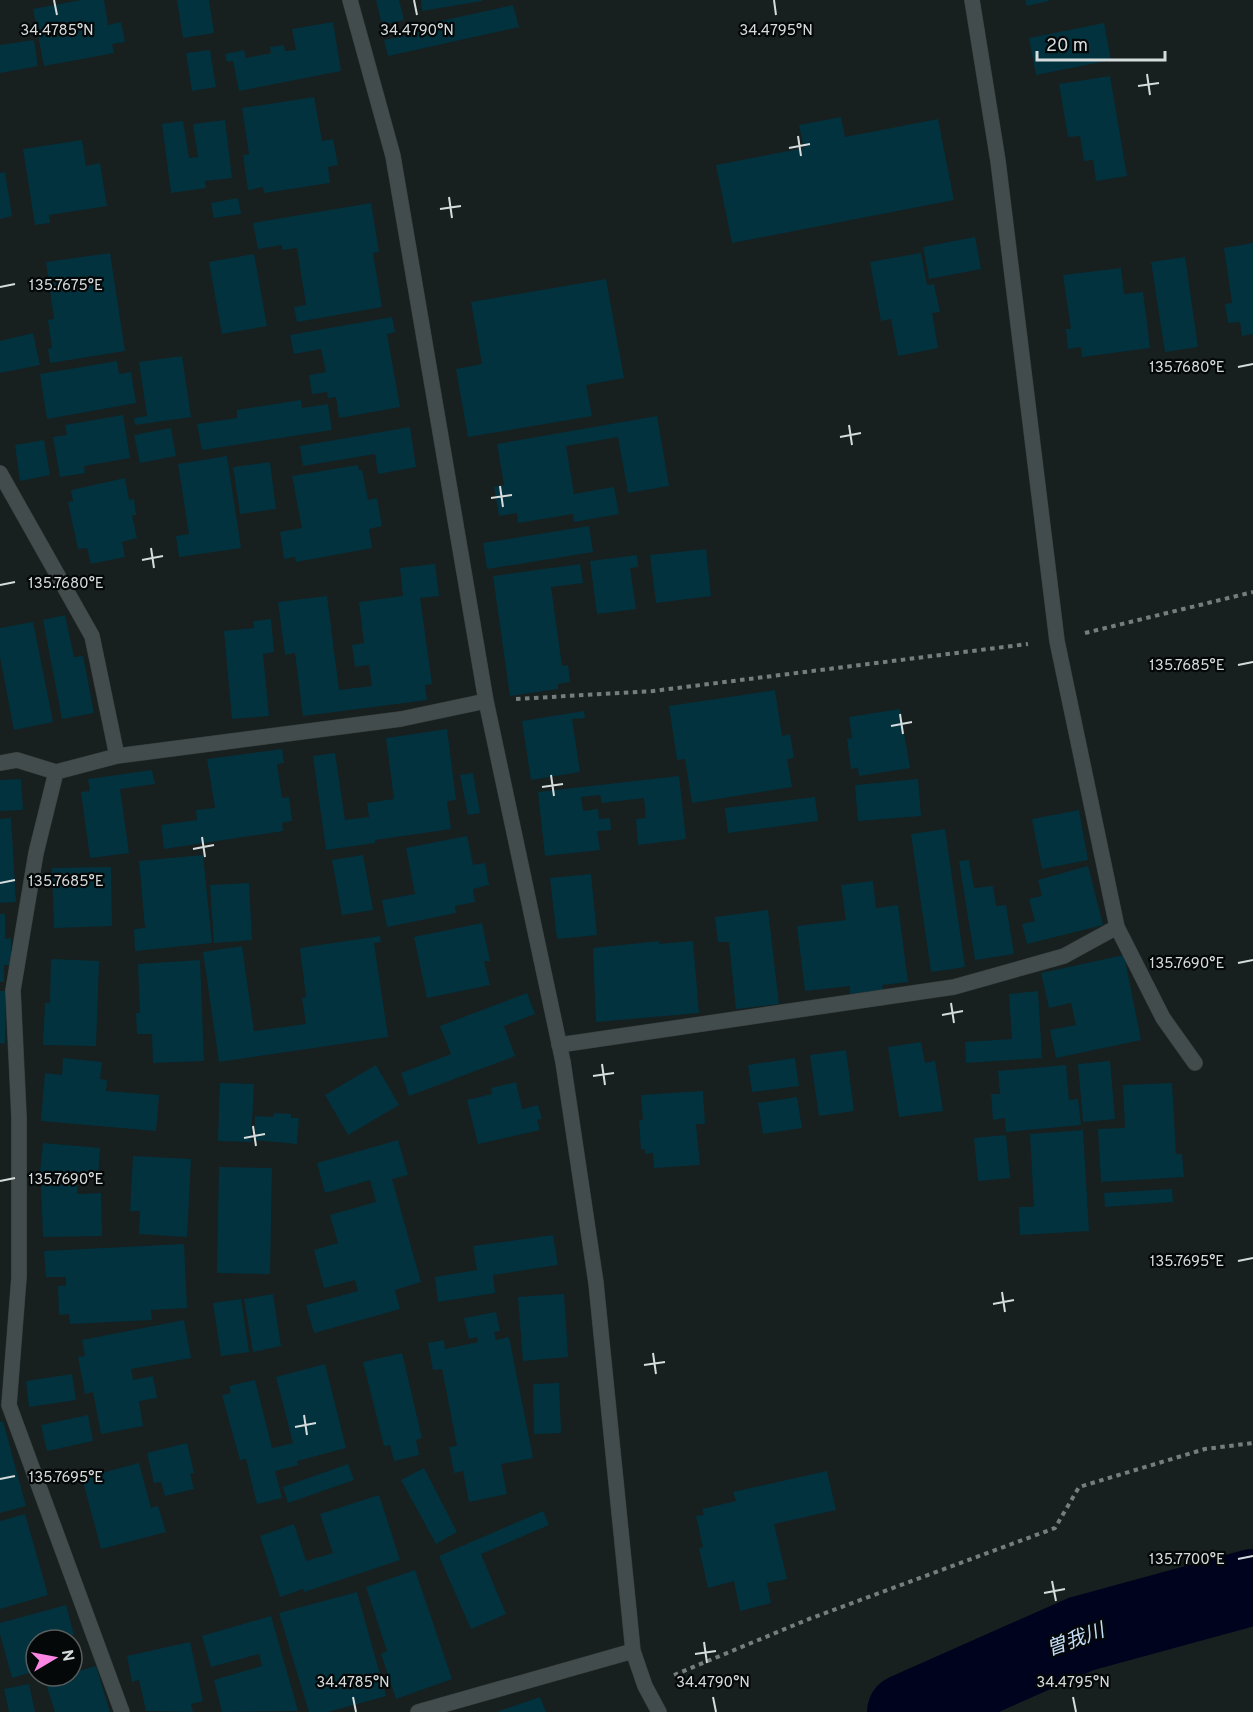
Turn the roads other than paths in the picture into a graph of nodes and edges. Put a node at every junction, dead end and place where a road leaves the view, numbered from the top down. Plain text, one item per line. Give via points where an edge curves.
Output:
1 (350, 0) edge
2 (972, 0) edge
3 (0, 473) edge
4 (486, 701) junction
5 (117, 756) junction
6 (0, 763) edge
7 (56, 772) junction
8 (1117, 927) junction
9 (559, 1045) junction
10 (1195, 1063) dead end
11 (633, 1651) junction
12 (657, 1708) edge
13 (122, 1712) edge
14 (418, 1712) edge

1 - 4 street via 393,156
2 - 8 street via 998,161 1057,640
3 - 5 street via 92,636
4 - 5 street via 401,719
4 - 9 street
5 - 7 street
6 - 7 street via 17,760
7 - 13 street via 36,853 13,990 19,1117 19,1277 9,1405
8 - 9 street via 1064,956 954,987
8 - 10 street via 1163,1018
9 - 11 street via 596,1283
11 - 12 street
11 - 14 street

